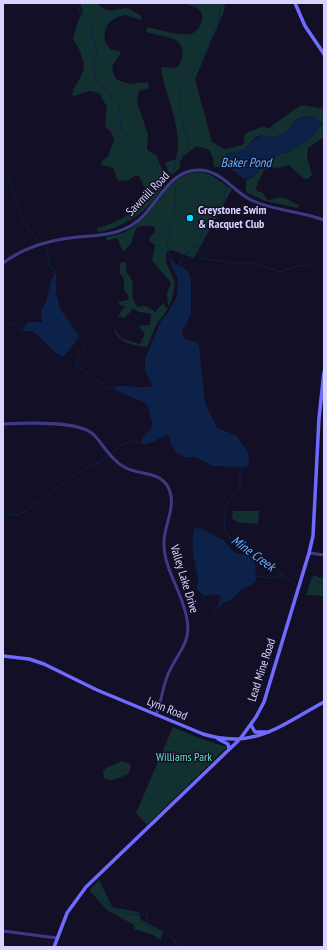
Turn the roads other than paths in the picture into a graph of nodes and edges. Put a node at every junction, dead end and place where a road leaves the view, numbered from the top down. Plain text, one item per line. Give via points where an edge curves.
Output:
1 (295, 3) edge
2 (324, 54) edge
3 (324, 220) edge
4 (3, 263) edge
5 (324, 372) edge
6 (3, 424) edge
7 (309, 553) junction
8 (324, 555) edge
9 (3, 656) edge
10 (324, 702) edge
11 (156, 715) junction
12 (251, 725) junction
13 (270, 733) junction
14 (215, 738) junction
15 (240, 739) junction
16 (230, 750) junction
17 (3, 931) edge
18 (57, 938) junction
19 (54, 947) edge

1 - 2 main road via 305,26
3 - 4 street, Sawmill Road via 262,204 248,198 217,175 204,170 191,171 172,180 145,214 122,230 104,235 48,242 32,247
5 - 7 main road, Lead Mine Road via 320,401 314,526
6 - 11 street, Valley Lake Drive via 82,427 94,435 117,462 131,470 156,476 169,488 171,505 164,549 188,622 185,646 168,675
7 - 8 street
7 - 12 main road, Lead Mine Road via 269,690
9 - 11 main road, Lynn Road via 29,659 44,664 87,686
10 - 13 main road, Lynn Road
11 - 14 main road, Lynn Road
12 - 13 main road via 255,732
12 - 15 main road, Lead Mine Road
13 - 15 main road, Lynn Road
14 - 15 main road, Lynn Road
14 - 16 main road via 228,744
15 - 16 main road, Lead Mine Road
16 - 18 main road, Lead Mine Road via 86,887 70,907
17 - 18 street
18 - 19 main road, Lead Mine Road

